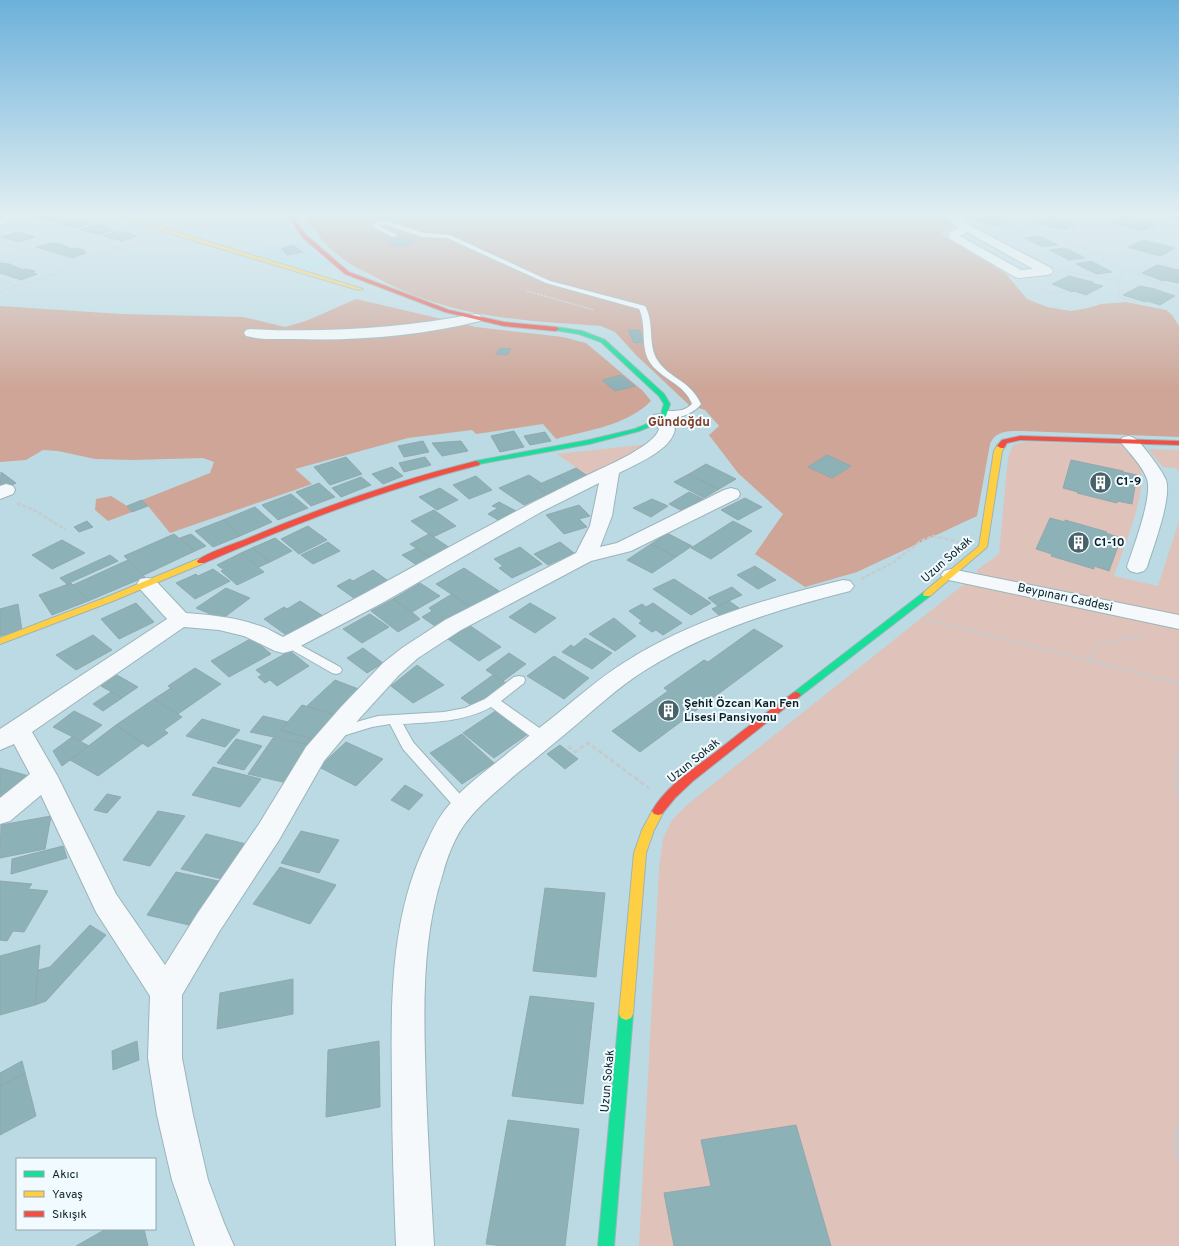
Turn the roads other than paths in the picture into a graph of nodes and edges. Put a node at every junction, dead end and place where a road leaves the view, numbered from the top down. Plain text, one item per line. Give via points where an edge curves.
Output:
1 (310, 274) edge
2 (350, 274) edge
3 (531, 274) edge
4 (369, 292) dead end
5 (389, 299) dead end
6 (433, 307) junction
7 (475, 318) junction
8 (251, 333) dead end
9 (662, 417) junction
10 (1129, 441) junction
11 (1179, 443) edge
12 (610, 471) junction
13 (731, 494) dead end
14 (584, 557) junction
15 (1137, 567) dead end
16 (951, 575) junction
17 (147, 584) junction
18 (843, 586) road end
19 (180, 620) junction
20 (1178, 622) edge
21 (0, 641) edge
22 (289, 643) junction
23 (336, 670) dead end
24 (519, 680) dead end
25 (492, 701) junction
26 (394, 720) junction
27 (9, 735) edge
28 (329, 736) junction
29 (543, 738) junction
30 (45, 777) junction
31 (463, 807) junction
32 (0, 813) edge
33 (166, 993) junction
34 (215, 1246) edge
35 (415, 1246) edge
36 (606, 1246) edge

1 - 4 street
2 - 6 street
3 - 9 lane via 576,292 642,308 654,362 689,390 696,404 682,414
5 - 6 street
6 - 7 street
7 - 8 street via 386,332 312,335
7 - 9 street via 504,324 573,330 598,337 662,395 667,402
9 - 12 street via 667,429 661,442
9 - 17 street via 636,430 460,467 373,493 262,534
10 - 11 street, Uzun Sokak
10 - 15 street via 1159,485
10 - 16 street, Uzun Sokak via 1036,438 1004,441 998,450 986,534 981,550
12 - 14 street via 606,504 598,534
12 - 22 street via 534,508
13 - 14 street via 624,547
14 - 28 street via 430,639 391,669
16 - 20 street, Beypınarı Caddesi
16 - 36 street, Uzun Sokak via 689,778 653,817 644,836 640,853
17 - 19 street
17 - 21 street
18 - 29 street via 799,596 758,610 670,646 609,685
19 - 22 street via 236,626 251,630 283,646
19 - 27 street
22 - 23 lane
24 - 25 lane
25 - 26 lane via 458,714
25 - 29 lane
26 - 28 lane via 361,724
26 - 31 lane via 408,745
27 - 30 street
28 - 33 street via 315,754 269,832
29 - 31 street via 477,792
30 - 32 street
30 - 33 street via 106,903
31 - 35 street via 449,826 430,869 422,898 412,960 408,1018
33 - 34 street via 165,1058 175,1115 190,1180

